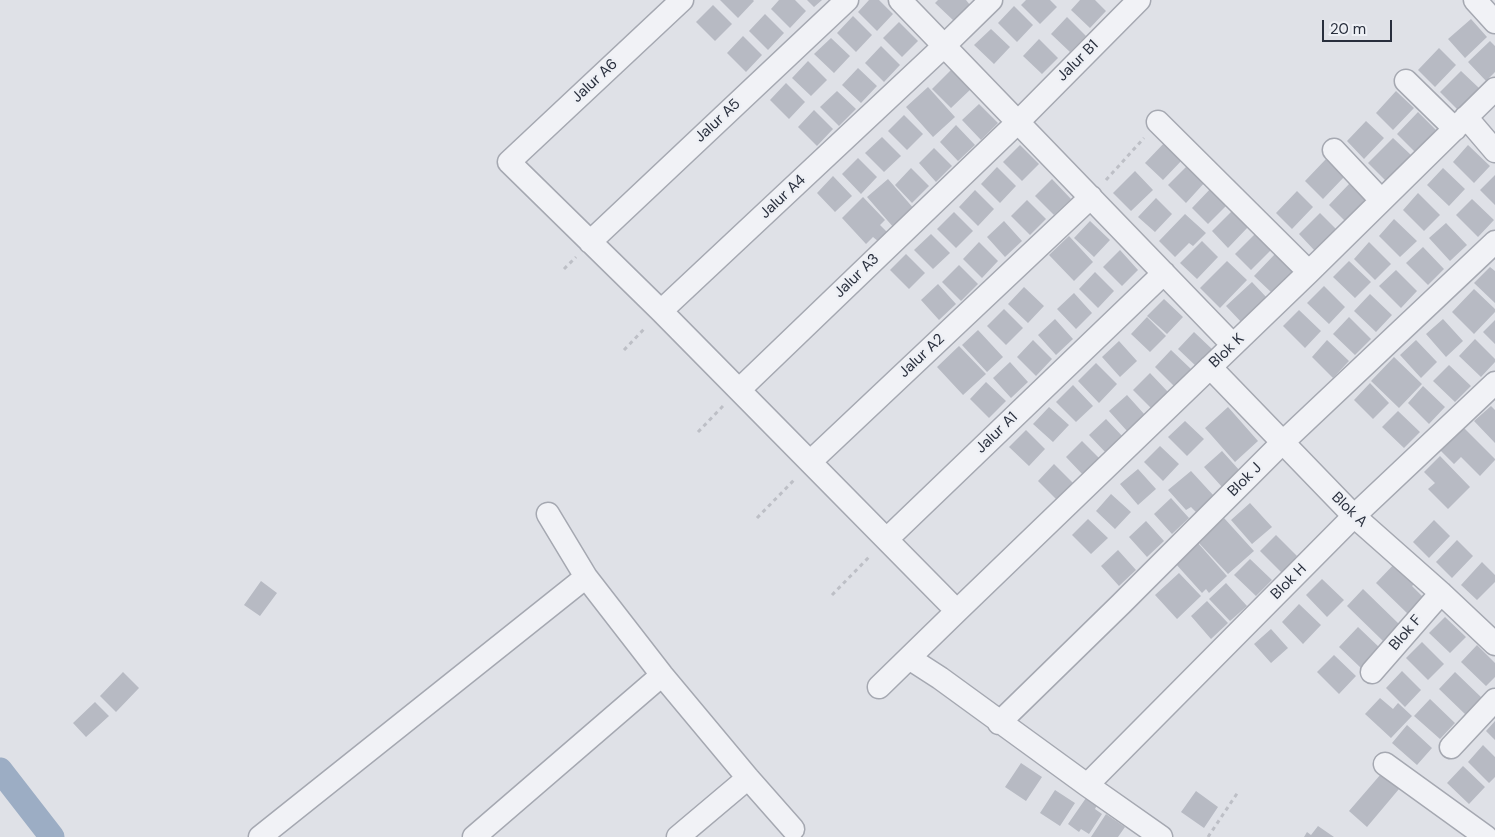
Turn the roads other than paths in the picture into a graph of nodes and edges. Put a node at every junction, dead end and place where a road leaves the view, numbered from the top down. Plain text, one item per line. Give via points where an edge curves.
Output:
1 (682, 0) edge
2 (846, 0) edge
3 (900, 0) edge
4 (991, 0) edge
5 (1139, 0) edge
6 (1475, 0) edge
7 (1495, 22) edge
8 (944, 46) junction
9 (1406, 81) dead end
10 (1495, 89) edge
11 (1018, 122) junction
12 (1158, 122) road end
13 (1460, 123) junction
14 (1334, 150) dead end
15 (1495, 152) edge
16 (1090, 197) junction
17 (1381, 200) junction
18 (590, 242) junction
19 (1495, 242) edge
20 (1310, 272) junction
21 (1164, 273) junction
22 (661, 312) junction
23 (1233, 344) junction
24 (1210, 367) junction
25 (1495, 383) edge
26 (739, 390) junction
27 (1282, 443) junction
28 (810, 462) junction
29 (548, 514) dead end
30 (1354, 516) junction
31 (887, 539) junction
32 (586, 576) junction
33 (1441, 593) junction
34 (957, 611) junction
35 (1495, 644) edge
36 (909, 658) junction
37 (1372, 672) dead end
38 (662, 675) junction
39 (879, 687) dead end
40 (1495, 700) edge
41 (999, 722) junction
42 (1451, 747) dead end
43 (1385, 764) dead end
44 (748, 778) junction
45 (1087, 785) junction
46 (793, 829) dead end
47 (260, 837) edge
48 (474, 837) edge
49 (678, 837) edge
50 (1161, 837) edge
51 (1486, 837) edge

1 - 18 street, Jalur A6 via 509,162
2 - 18 street, Jalur A5
3 - 8 street
4 - 8 street, Jalur A4
5 - 11 street, Jalur B1
6 - 7 street
8 - 11 street
8 - 22 street, Jalur A4
9 - 13 street
10 - 13 street, Blok K
11 - 16 street
11 - 26 street, Jalur A3
12 - 20 street
13 - 15 street
13 - 17 street, Blok K
14 - 17 street
16 - 21 street
16 - 28 street, Jalur A2
17 - 20 street, Blok K
18 - 22 street
19 - 27 street, Blok J
20 - 23 street, Blok K
21 - 23 street
21 - 31 street, Jalur A1
22 - 26 street
23 - 24 street, Blok K
24 - 27 street, Blok A
24 - 34 street, Blok K
25 - 30 street, Blok H
26 - 28 street
27 - 30 street, Blok A
27 - 41 street, Blok J
28 - 31 street
29 - 32 street
30 - 33 street, Blok A
30 - 45 street, Blok H
31 - 34 street
32 - 38 street
32 - 47 street
33 - 35 street, Blok A
33 - 37 street, Blok F
34 - 36 street, Blok K
36 - 39 street, Blok K
36 - 41 street
38 - 44 street
38 - 48 street
40 - 42 street
41 - 45 street
43 - 51 street
44 - 46 street
44 - 49 street
45 - 50 street

